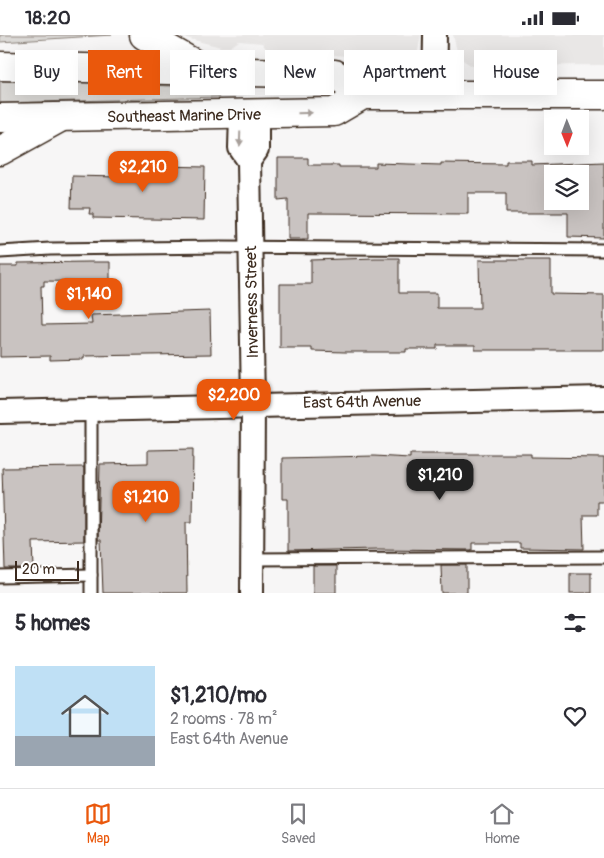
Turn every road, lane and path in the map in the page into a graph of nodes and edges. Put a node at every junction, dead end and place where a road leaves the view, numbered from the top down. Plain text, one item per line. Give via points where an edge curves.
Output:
1 (144, 35) edge
2 (435, 35) edge
3 (170, 50) edge
4 (435, 50) edge
5 (0, 66) edge
6 (170, 70) edge
7 (255, 72) edge
8 (344, 81) edge
9 (363, 95) edge
10 (464, 95) edge
11 (604, 95) edge
12 (249, 114) junction
13 (0, 118) edge
14 (58, 118) junction
15 (0, 151) edge
16 (251, 248) junction
17 (604, 250) edge
18 (0, 253) edge
19 (604, 398) edge
20 (253, 404) junction
21 (91, 408) junction
22 (0, 412) edge
23 (604, 557) edge
24 (252, 559) junction
25 (91, 575) junction
26 (0, 577) edge
27 (91, 593) edge
28 (252, 593) edge

1 - 3 main road
2 - 4 street
5 - 6 main road
7 - 8 main road via 335,74
12 -> 9 main road, Southeast Marine Drive via 334,113
10 - 11 main road
12 - 14 main road, Southeast Marine Drive
12 - 16 street, Inverness Street via 240,147 249,161
13 - 14 main road, Southeast Marine Drive
14 - 15 main road
16 - 17 lane
16 - 18 lane via 50,249
16 - 20 street, Inverness Street
19 - 20 street, East 64th Avenue
20 - 21 street, East 64th Avenue
20 - 24 street, Inverness Street
21 - 22 street, East 64th Avenue
21 - 25 lane
23 - 24 lane
24 - 28 street, Inverness Street
25 - 26 lane
25 - 27 lane

